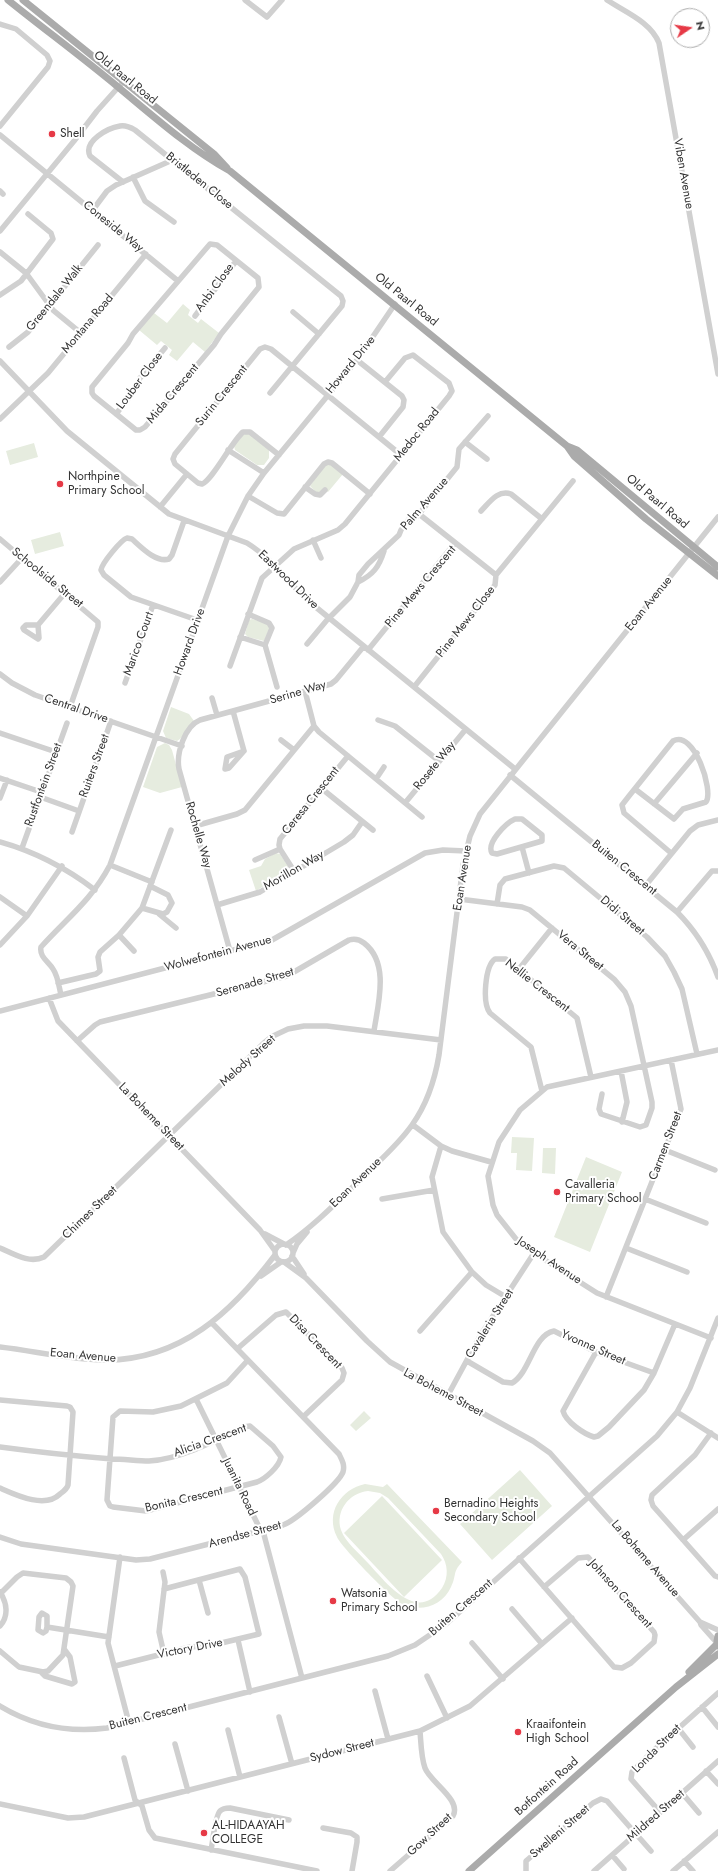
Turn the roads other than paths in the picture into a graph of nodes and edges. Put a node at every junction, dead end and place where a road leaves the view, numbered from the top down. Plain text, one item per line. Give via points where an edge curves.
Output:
1 (8, 0) edge
2 (23, 0) edge
3 (245, 0) edge
4 (282, 0) edge
5 (607, 0) edge
6 (0, 24) edge
7 (121, 84) junction
8 (0, 126) edge
9 (0, 135) edge
10 (171, 159) junction
11 (47, 174) junction
12 (133, 177) junction
13 (123, 182) junction
14 (92, 211) junction
15 (28, 214) dead end
16 (174, 222) dead end
17 (0, 231) edge
18 (98, 245) dead end
19 (0, 252) edge
20 (146, 254) junction
21 (236, 260) junction
22 (26, 273) junction
23 (178, 282) junction
24 (0, 295) edge
25 (50, 304) junction
26 (394, 304) junction
27 (293, 312) dead end
28 (195, 316) dead end
29 (81, 333) junction
30 (319, 334) junction
31 (9, 347) dead end
32 (165, 348) dead end
33 (357, 360) junction
34 (0, 361) edge
35 (292, 366) junction
36 (718, 374) edge
37 (385, 382) junction
38 (29, 391) junction
39 (270, 393) dead end
40 (327, 394) junction
41 (116, 414) junction
42 (488, 416) dead end
43 (0, 419) edge
44 (379, 437) junction
45 (465, 442) junction
46 (567, 446) junction
47 (228, 450) junction
48 (278, 455) junction
49 (402, 455) junction
50 (487, 459) dead end
51 (264, 473) junction
52 (187, 474) junction
53 (573, 481) dead end
54 (305, 487) junction
55 (325, 490) dead end
56 (370, 494) junction
57 (248, 496) junction
58 (160, 507) junction
59 (481, 511) dead end
60 (419, 514) junction
61 (718, 517) edge
62 (542, 519) junction
63 (184, 521) junction
64 (228, 536) junction
65 (0, 539) edge
66 (313, 540) junction
67 (455, 543) junction
68 (694, 547) junction
69 (384, 550) junction
70 (689, 554) junction
71 (22, 558) junction
72 (321, 558) dead end
73 (368, 564) junction
74 (275, 566) junction
75 (718, 567) edge
76 (376, 570) junction
77 (496, 575) junction
78 (718, 576) edge
79 (0, 582) edge
80 (358, 582) junction
81 (65, 593) junction
82 (153, 605) junction
83 (248, 614) junction
84 (329, 618) junction
85 (197, 620) junction
86 (38, 625) dead end
87 (240, 637) junction
88 (307, 644) dead end
89 (265, 646) junction
90 (366, 648) junction
91 (230, 666) dead end
92 (0, 674) edge
93 (125, 683) dead end
94 (277, 687) dead end
95 (414, 687) junction
96 (305, 691) junction
97 (212, 698) dead end
98 (70, 707) junction
99 (233, 711) junction
100 (217, 715) junction
101 (378, 720) dead end
102 (111, 721) junction
103 (67, 723) dead end
104 (314, 726) junction
105 (466, 729) junction
106 (0, 733) edge
107 (156, 737) junction
108 (282, 740) dead end
109 (182, 746) junction
110 (294, 750) junction
111 (244, 751) dead end
112 (56, 752) junction
113 (697, 753) junction
114 (348, 756) junction
115 (439, 761) junction
116 (384, 767) dead end
117 (515, 769) junction
118 (510, 775) junction
119 (0, 778) edge
120 (376, 779) junction
121 (7, 780) junction
122 (321, 788) junction
123 (635, 789) junction
124 (41, 795) junction
125 (0, 798) edge
126 (405, 803) junction
127 (654, 804) junction
128 (79, 811) junction
129 (422, 817) dead end
130 (718, 820) edge
131 (362, 822) junction
132 (195, 826) junction
133 (171, 830) dead end
134 (373, 830) dead end
135 (72, 832) dead end
136 (0, 842) edge
137 (522, 847) junction
138 (22, 848) junction
139 (280, 848) junction
140 (466, 851) junction
141 (671, 853) junction
142 (255, 860) dead end
143 (110, 865) junction
144 (62, 866) junction
145 (718, 870) edge
146 (294, 871) junction
147 (529, 872) junction
148 (151, 884) junction
149 (646, 885) junction
150 (95, 890) junction
151 (0, 897) edge
152 (458, 899) junction
153 (497, 904) junction
154 (217, 905) junction
155 (142, 908) junction
156 (677, 912) junction
157 (159, 914) junction
158 (27, 916) junction
159 (176, 928) dead end
160 (552, 928) junction
161 (118, 935) junction
162 (0, 945) edge
163 (134, 951) dead end
164 (230, 951) junction
165 (519, 969) junction
166 (718, 977) edge
167 (58, 983) junction
168 (61, 995) junction
169 (49, 998) junction
170 (0, 1010) edge
171 (374, 1031) junction
172 (441, 1040) junction
173 (77, 1041) junction
174 (718, 1050) edge
175 (697, 1054) junction
176 (671, 1060) junction
177 (644, 1066) junction
178 (621, 1071) junction
179 (591, 1077) junction
180 (542, 1091) junction
181 (602, 1094) dead end
182 (622, 1122) junction
183 (413, 1125) junction
184 (169, 1136) junction
185 (441, 1146) junction
186 (665, 1150) junction
187 (491, 1162) junction
188 (715, 1170) dead end
189 (434, 1190) junction
190 (382, 1199) dead end
191 (645, 1199) junction
192 (706, 1223) dead end
193 (310, 1228) junction
194 (260, 1230) junction
195 (285, 1245) junction
196 (0, 1248) edge
197 (626, 1248) junction
198 (275, 1253) junction
199 (534, 1253) junction
200 (293, 1254) junction
201 (282, 1262) junction
202 (472, 1272) junction
203 (687, 1272) dead end
204 (259, 1277) junction
205 (306, 1278) junction
206 (506, 1297) junction
207 (606, 1297) junction
208 (718, 1318) edge
209 (212, 1323) junction
210 (675, 1324) junction
211 (420, 1331) dead end
212 (711, 1338) junction
213 (0, 1346) edge
214 (237, 1349) junction
215 (596, 1352) junction
216 (248, 1360) junction
217 (467, 1361) junction
218 (654, 1373) junction
219 (448, 1395) junction
220 (196, 1399) junction
221 (0, 1400) edge
222 (677, 1412) junction
223 (303, 1417) junction
224 (711, 1433) junction
225 (718, 1438) edge
226 (216, 1440) junction
227 (0, 1447) edge
228 (70, 1456) junction
229 (110, 1458) junction
230 (239, 1487) junction
231 (0, 1488) edge
232 (590, 1496) junction
233 (718, 1509) edge
234 (262, 1531) junction
235 (0, 1537) edge
236 (683, 1540) junction
237 (120, 1557) junction
238 (519, 1558) junction
239 (163, 1572) dead end
240 (718, 1577) edge
241 (199, 1580) junction
242 (544, 1587) junction
243 (164, 1589) junction
244 (1, 1592) edge
245 (512, 1609) dead end
246 (208, 1613) dead end
247 (572, 1618) junction
248 (700, 1622) junction
249 (0, 1626) edge
250 (46, 1627) dead end
251 (67, 1630) junction
252 (718, 1630) edge
253 (108, 1637) junction
254 (238, 1640) junction
255 (472, 1643) dead end
256 (717, 1643) edge
257 (542, 1644) junction
258 (64, 1649) junction
259 (0, 1651) edge
260 (164, 1654) junction
261 (718, 1654) edge
262 (115, 1666) junction
263 (41, 1672) junction
264 (428, 1676) dead end
265 (302, 1678) junction
266 (503, 1679) junction
267 (676, 1687) junction
268 (374, 1691) dead end
269 (250, 1692) junction
270 (718, 1692) edge
271 (0, 1706) edge
272 (702, 1707) junction
273 (279, 1717) dead end
274 (447, 1718) junction
275 (129, 1723) junction
276 (718, 1727) edge
277 (678, 1728) junction
278 (228, 1730) dead end
279 (420, 1731) junction
280 (388, 1739) junction
281 (175, 1744) dead end
282 (693, 1747) dead end
283 (124, 1758) dead end
284 (718, 1761) edge
285 (292, 1764) junction
286 (706, 1771) junction
287 (240, 1777) junction
288 (718, 1784) edge
289 (188, 1791) junction
290 (682, 1793) junction
291 (139, 1803) junction
292 (0, 1804) edge
293 (660, 1812) junction
294 (699, 1813) dead end
295 (289, 1820) dead end
296 (324, 1828) dead end
297 (718, 1832) edge
298 (635, 1834) junction
299 (211, 1850) junction
300 (651, 1851) dead end
301 (612, 1855) junction
302 (684, 1861) junction
303 (624, 1869) dead end
304 (317, 1871) edge
305 (352, 1871) edge
306 (390, 1871) edge
307 (469, 1871) edge
308 (526, 1871) edge
309 (594, 1871) edge
310 (673, 1871) edge
311 (693, 1871) edge

1 - 7 main road, Old Paarl Road
2 - 7 main road, Old Paarl Road
3 - 4 street via 267,17
5 - 36 street, Viben Avenue via 647,25 659,43
6 - 8 street via 16,29 47,55 50,61 48,67
7 - 11 street
7 - 26 main road, Old Paarl Road via 187,142 230,171
9 - 11 street, Coneside Way
10 - 12 street
10 - 13 street, Bristleden Close via 128,126 109,129 98,136 88,152
10 - 30 street, Bristleden Close via 340,294 343,299 342,306
11 - 14 street, Coneside Way
11 - 17 street
12 - 13 street
12 - 16 street via 145,200
13 - 14 street via 107,191
14 - 20 street, Coneside Way
15 - 22 street via 52,234 53,239
18 - 25 street, Greendale Walk
19 - 22 street
20 - 23 street, Coneside Way
20 - 29 street, Montana Road
21 - 23 street, Mida Crescent via 216,245 210,244
21 - 28 street, Anbi Close
21 - 41 street, Mida Crescent via 258,278 259,286 214,345 143,429 136,430
22 - 24 street via 21,280
22 - 25 street
23 - 41 street, Mida Crescent via 92,387 94,396
25 - 29 street via 53,310
25 - 31 street, Greendale Walk via 28,332
26 - 33 street, Howard Drive
26 - 46 main road, Old Paarl Road
27 - 30 street
29 - 38 street, Montana Road via 48,373
30 - 35 street
32 - 41 street, Louber Close via 140,378 134,391
33 - 37 street
33 - 40 street, Howard Drive
34 - 38 street, Eastwood Drive
35 - 39 street
35 - 40 street, Surin Crescent
35 - 52 street, Surin Crescent via 269,347 260,349 174,455 174,463
37 - 44 street via 402,396 404,402
37 - 49 street, Medoc Road via 405,358 412,355 452,387 452,393
38 - 43 street, Montana Road
38 - 58 street, Eastwood Drive via 71,434
40 - 44 street, Surin Crescent
40 - 48 street, Howard Drive
42 - 45 street, Palm Avenue
44 - 49 street, Surin Crescent
45 - 50 street
45 - 60 street, Palm Avenue via 459,450 457,467
46 - 68 main road, Old Paarl Road via 577,450
46 - 70 main road, Old Paarl Road via 574,456
47 - 48 street via 241,433 248,431
47 - 51 street
47 - 52 street via 206,483 198,483
48 - 51 street, Howard Drive
49 - 56 street, Medoc Road
51 - 57 street, Howard Drive
52 - 58 street
53 - 62 street, Pine Mews Close
54 - 55 street via 317,495
54 - 56 street via 324,464 330,462
54 - 57 street via 283,514 277,514
56 - 66 street, Medoc Road via 342,527
57 - 64 street, Howard Drive
58 - 63 street, Eastwood Drive
59 - 62 street via 496,496 506,492
60 - 67 street
60 - 69 street, Palm Avenue via 409,519 399,535
61 - 68 street, Eoan Avenue
62 - 77 street, Pine Mews Close
63 - 64 street, Eastwood Drive
63 - 82 street via 169,559 156,557 131,538 126,538 102,565 104,575 124,593
64 - 74 street, Eastwood Drive via 248,543
64 - 85 street, Howard Drive
65 - 71 street, Schoolside Street
66 - 72 street
66 - 74 street, Medoc Road via 294,549
67 - 77 street, Pine Mews Crescent
67 - 90 street, Pine Mews Crescent
68 - 70 street, Eoan Avenue
68 - 75 main road, Old Paarl Road
69 - 73 street, Palm Avenue
69 - 76 street, Palm Avenue
70 - 78 main road, Old Paarl Road
70 - 117 street, Eoan Avenue
71 - 79 street
71 - 81 street, Schoolside Street
73 - 76 street
73 - 80 street, Palm Avenue via 359,575
74 - 83 street, Medoc Road via 260,581
74 - 84 street, Eastwood Drive via 299,592
76 - 80 street, Palm Avenue
77 - 95 street, Pine Mews Close via 496,585
80 - 84 street, Palm Avenue via 350,597
81 - 86 street
81 - 98 street, Schoolside Street via 98,622
82 - 85 street
82 - 93 street, Marico Court
83 - 87 street, Medoc Road
83 - 89 street via 271,625
84 - 88 street, Palm Avenue
84 - 90 street, Eastwood Drive
85 - 107 street, Howard Drive
87 - 89 street
87 - 91 street, Medoc Road
89 - 94 street
90 - 95 street, Eastwood Drive
90 - 96 street, Serine Way via 334,682
92 - 98 street, Central Drive via 23,690
95 - 105 street, Eastwood Drive
96 - 99 street, Serine Way
96 - 104 street
97 - 100 street
98 - 102 street, Central Drive
99 - 100 street, Serine Way
99 - 111 street
100 - 109 street, Serine Way via 192,724
101 - 115 street via 395,726
102 - 107 street, Central Drive
102 - 128 street, Ruiters Street
103 - 112 street, Rustfontein Street
104 - 110 street
104 - 114 street
105 - 115 street, Rosete Way
105 - 117 street, Eastwood Drive
106 - 112 street
107 - 109 street
107 - 143 street, Howard Drive
108 - 110 street
109 - 132 street, Rochelle Way via 178,762
110 - 132 street via 245,810
112 - 124 street, Rustfontein Street
113 - 123 street via 678,738
113 - 127 street
113 - 127 street via 708,793 707,801 683,809 674,819
114 - 120 street
114 - 122 street, Ceresa Crescent
115 - 126 street, Rosete Way
116 - 120 street
117 - 118 street, Eoan Avenue
118 - 140 street, Eoan Avenue via 480,814
118 - 149 street, Buiten Crescent
119 - 121 street, Ruiters Street
120 - 126 street
121 - 124 street, Ruiters Street via 38,791
121 - 125 street
122 - 131 street
122 - 139 street, Ceresa Crescent via 280,839
123 - 127 street
123 - 141 street via 622,805 624,813
124 - 128 street, Ruiters Street
124 - 138 street, Rustfontein Street
126 - 129 street
128 - 135 street, Ruiters Street
130 - 141 street via 694,828
131 - 134 street
131 - 146 street, Morillon Way via 350,838
132 - 154 street, Rochelle Way
133 - 148 street
136 - 138 street
137 - 137 street via 495,854 490,849 492,841 510,821 517,818 522,819 543,838 541,842
137 - 147 street
138 - 144 street
139 - 142 street, Ceresa Crescent
139 - 146 street, Ceresa Crescent
140 - 152 street, Eoan Avenue
140 - 164 street, Wolwefontein Avenue via 443,850 425,853 280,936
141 - 149 street
143 - 148 street
143 - 150 street, Howard Drive
144 - 150 street
144 - 158 street
145 - 156 street via 712,872
146 - 154 street, Morillon Way via 260,892
147 - 153 street, Didi Street via 503,880
147 - 175 street, Didi Street via 554,866 564,868 656,946 670,964 682,989
148 - 155 street
148 - 157 street via 172,899 167,912
149 - 156 street, Buiten Crescent
150 - 167 street, Howard Drive via 41,948 40,952 55,972
151 - 158 street
152 - 153 street, Vera Street
152 - 172 street, Eoan Avenue
153 - 160 street, Vera Street via 527,909
154 - 164 street, Rochelle Way
155 - 157 street
155 - 161 street
156 - 166 street, Buiten Crescent via 714,958
157 - 159 street
158 - 162 street
160 - 165 street
160 - 177 street, Vera Street via 614,979 625,992 631,1006
161 - 163 street
161 - 167 street via 99,954 101,968 98,973
164 - 168 street, Wolwefontein Avenue
165 - 179 street, Nellie Crescent via 577,1018
165 - 180 street, Nellie Crescent via 503,958 493,960 489,968 485,1004 490,1013 531,1047
167 - 168 street, Howard Drive
168 - 169 street, Wolwefontein Avenue
169 - 170 street, Wolwefontein Avenue
169 - 173 street, La Boheme Street via 58,1021
171 - 172 street, Melody Street
171 - 173 street, Serenade Street via 380,979 373,951 355,939 349,940 294,974 100,1022
171 - 184 street, Melody Street via 304,1026 288,1029 271,1037
172 - 183 street, Eoan Avenue via 432,1085
173 - 184 street, La Boheme Street
174 - 175 street, Joseph Avenue
175 - 176 street, Joseph Avenue
176 - 177 street, Joseph Avenue
176 - 186 street, Carmen Street via 681,1106
177 - 178 street, Joseph Avenue
177 - 182 street, Vera Street via 653,1105 646,1125 640,1128
178 - 179 street, Joseph Avenue
178 - 182 street via 627,1102
179 - 180 street, Joseph Avenue via 553,1085
180 - 187 street, Joseph Avenue via 520,1110 499,1142
181 - 182 street, Vera Street via 599,1113
183 - 185 street
183 - 193 street, Eoan Avenue via 395,1146
184 - 194 street, La Boheme Street
184 - 196 street, Chimes Street via 44,1257 28,1260
185 - 187 street
185 - 189 street via 432,1174
186 - 188 street
186 - 191 street, Carmen Street
187 - 199 street, Joseph Avenue via 488,1176 494,1209 506,1229
189 - 190 street
189 - 202 street via 445,1236
191 - 192 street
191 - 197 street, Carmen Street
193 - 195 street, Eoan Avenue
193 - 200 street, Eoan Avenue via 297,1244
194 - 195 street, La Boheme Street
194 - 198 street, La Boheme Street
195 - 198 street via 277,1247
195 - 200 street via 291,1248
197 - 203 street
197 - 207 street, Carmen Street
198 - 201 street
198 - 204 street, Eoan Avenue
199 - 206 street, Cavaleria Street
199 - 207 street, Joseph Avenue
200 - 201 street via 289,1261
200 - 205 street, La Boheme Street
201 - 204 street, Eoan Avenue
201 - 205 street, La Boheme Street
202 - 206 street via 486,1285
202 - 211 street
204 - 209 street, Eoan Avenue
205 - 219 street, La Boheme Street via 386,1359 399,1369
206 - 217 street, Cavaleria Street
207 - 210 street, Joseph Avenue
208 - 212 street, Buiten Crescent
209 - 213 street, Eoan Avenue via 165,1350 122,1360 90,1359
209 - 214 street, Arendse Street
210 - 212 street, Joseph Avenue
210 - 218 street
212 - 222 street, Buiten Crescent
214 - 216 street, Arendse Street
214 - 223 street, Disa Crescent via 276,1315 286,1312 342,1368 342,1380
215 - 217 street, Yvonne Street via 559,1333 550,1332 545,1334 520,1376 512,1383 503,1382
215 - 218 street, Yvonne Street
215 - 218 street via 563,1411 569,1421 591,1436 598,1436 623,1414 644,1390
216 - 220 street, Bonita Crescent via 227,1383
216 - 223 street, Arendse Street
217 - 219 street, Cavaleria Street
219 - 232 street, La Boheme Street via 550,1453
220 - 226 street, Juanita Road
220 - 229 street, Bonita Crescent via 161,1412 117,1412 113,1417
221 - 228 street via 70,1407 73,1412
222 - 224 street
222 - 232 street, Buiten Crescent via 657,1436
223 - 234 street, Arendse Street via 339,1454 343,1471 297,1518
224 - 225 street
224 - 236 street via 695,1455 652,1495 653,1506
226 - 229 street, Alicia Crescent via 203,1447 157,1460
226 - 230 street, Juanita Road
226 - 230 street, Alicia Crescent via 250,1426 280,1454 280,1461 262,1480
227 - 228 street, Alicia Crescent
228 - 229 street, Alicia Crescent
228 - 231 street via 68,1486 54,1499 48,1501 27,1498
229 - 230 street, Bonita Crescent via 107,1500 113,1507 146,1511
230 - 234 street, Juanita Road
232 - 238 street, Buiten Crescent
232 - 248 street, La Boheme Avenue
233 - 236 street
234 - 237 street, Arendse Street via 154,1558 141,1560
234 - 265 street, Juanita Road
235 - 237 street, Arendse Street via 22,1544
236 - 240 street
237 - 253 street
238 - 242 street
238 - 265 street, Buiten Crescent via 446,1624 415,1645 388,1656
239 - 243 street via 166,1582
241 - 243 street
241 - 246 street
241 - 254 street via 237,1569 243,1572 259,1634
242 - 247 street
242 - 247 street, Johnson Crescent via 578,1558 588,1557 650,1627 655,1639 627,1667 614,1667
243 - 260 street via 158,1632
244 - 249 street via 7,1612
244 - 251 street via 23,1573 68,1579 73,1588
245 - 257 street
247 - 257 street, Sydow Street
248 - 252 street, La Boheme Avenue
248 - 256 street, La Boheme Avenue
250 - 251 street
251 - 253 street
251 - 258 street
253 - 262 street
254 - 260 street, Victory Drive via 190,1647
254 - 269 street, Victory Drive
255 - 266 street
256 - 267 main road, Botfontein Road
257 - 266 street, Sydow Street
258 - 263 street via 62,1658 48,1671
258 - 263 street via 70,1657 75,1682 72,1684 45,1676
259 - 263 street via 19,1667
260 - 262 street, Victory Drive
261 - 267 main road, Botfontein Road
262 - 275 street
264 - 274 street
265 - 269 street, Buiten Crescent
266 - 274 street, Sydow Street via 470,1706
267 - 307 main road, Botfontein Road
268 - 280 street
269 - 275 street, Buiten Crescent
270 - 272 street, Londa Street
271 - 275 street, Buiten Crescent via 28,1720 69,1730 93,1730
272 - 276 street
272 - 277 street, Londa Street
273 - 285 street
274 - 279 street, Sydow Street
277 - 282 street
277 - 293 street, Londa Street via 634,1768 631,1775
278 - 287 street
279 - 280 street, Sydow Street
279 - 306 street, Gow Street via 425,1769 453,1802 455,1812
280 - 285 street, Sydow Street
281 - 289 street
283 - 291 street via 135,1800
284 - 286 street, Mildred Street
285 - 287 street, Sydow Street
286 - 288 street
286 - 290 street, Mildred Street
287 - 289 street, Sydow Street
289 - 291 street, Sydow Street
290 - 293 street, Mildred Street
290 - 294 street
291 - 292 street, Sydow Street via 73,1818
291 - 299 street via 149,1830 155,1838
293 - 298 street, Mildred Street
295 - 299 street via 224,1809 218,1816
296 - 305 street via 355,1835 357,1842
297 - 302 street
298 - 300 street
298 - 301 street, Mildred Street
298 - 308 street, Swelleni Street via 607,1801 600,1799 526,1861
299 - 304 street
301 - 303 street
301 - 309 street, Mildred Street
302 - 310 street
302 - 311 street

